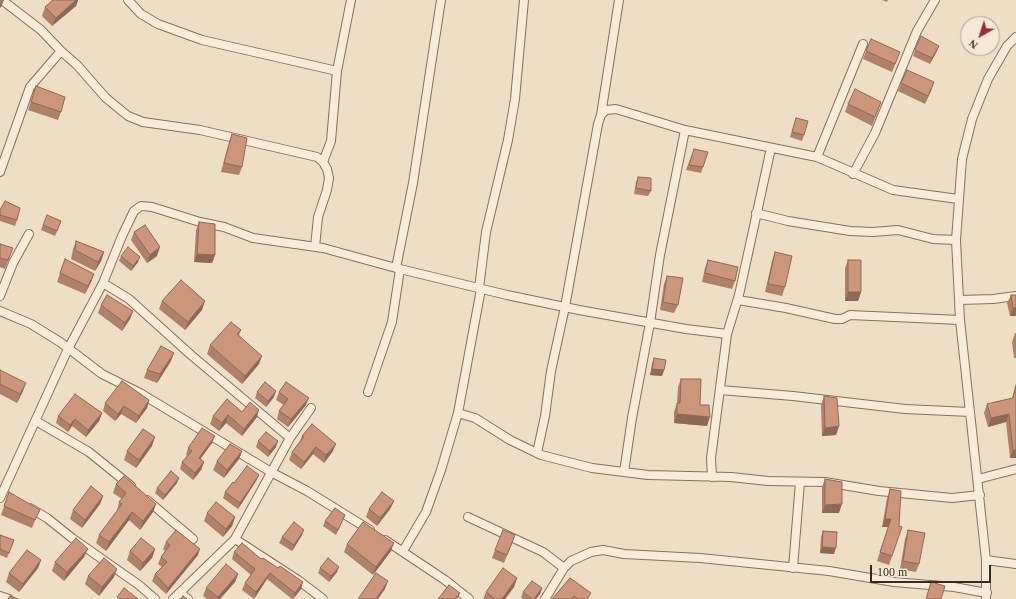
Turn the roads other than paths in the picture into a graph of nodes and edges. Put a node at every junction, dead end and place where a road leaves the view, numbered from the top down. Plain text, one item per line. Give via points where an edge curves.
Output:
1 (2, 0) edge
2 (128, 0) edge
3 (351, 0) edge
4 (441, 0) edge
5 (524, 0) edge
6 (619, 0) edge
7 (935, 0) edge
8 (1016, 37) edge
9 (863, 44) dead end
10 (61, 51) junction
11 (337, 71) junction
12 (601, 115) junction
13 (685, 130) junction
14 (771, 148) junction
15 (817, 157) junction
16 (323, 162) junction
17 (0, 172) edge
18 (853, 174) junction
19 (958, 199) junction
20 (756, 213) junction
21 (29, 234) dead end
22 (956, 240) junction
23 (316, 247) junction
24 (398, 269) junction
25 (103, 283) junction
26 (480, 289) junction
27 (0, 296) edge
28 (1016, 296) edge
29 (738, 300) junction
30 (959, 300) junction
31 (565, 307) junction
32 (0, 311) edge
33 (960, 320) junction
34 (650, 323) junction
35 (727, 334) junction
36 (68, 350) junction
37 (720, 390) junction
38 (368, 392) dead end
39 (311, 408) dead end
40 (458, 412) junction
41 (970, 412) junction
42 (36, 421) junction
43 (290, 438) junction
44 (537, 453) junction
45 (1016, 469) edge
46 (271, 472) junction
47 (624, 472) junction
48 (712, 477) junction
49 (978, 479) junction
50 (800, 482) junction
51 (4, 495) edge
52 (980, 495) junction
53 (22, 503) edge
54 (468, 517) dead end
55 (193, 539) dead end
56 (235, 539) junction
57 (403, 551) junction
58 (986, 560) junction
59 (1016, 564) edge
60 (564, 568) junction
61 (794, 568) junction
62 (180, 593) junction
63 (0, 596) edge
64 (986, 596) edge
65 (9, 599) edge
66 (155, 599) edge
67 (173, 599) edge
68 (188, 599) edge
69 (323, 599) edge
70 (469, 599) edge
71 (545, 599) edge

1 - 10 street via 41,30
2 - 11 street via 142,14 158,24 177,31 232,48
3 - 11 street
4 - 24 street
5 - 26 street via 515,98 486,232
6 - 12 street
7 - 18 street via 917,31 875,133
8 - 19 street via 1007,46 988,79 972,119 962,159
9 - 15 street
10 - 16 street via 106,98 128,116 143,122 200,130 317,157
10 - 17 street via 30,87
11 - 16 street via 331,141
12 - 13 street via 606,110 616,109
12 - 31 street
13 - 14 street
13 - 34 street via 660,255
14 - 15 street
14 - 20 street
15 - 18 street
16 - 23 street via 328,169 329,178 318,217
18 - 19 street via 893,190
19 - 22 street
20 - 22 street via 850,231 898,230 932,239
20 - 29 street
21 - 27 street via 12,263
22 - 30 street
23 - 24 street
23 - 25 street via 253,238 224,227 141,206 134,211
24 - 26 street
24 - 38 street via 392,322
25 - 36 street
25 - 43 street via 129,299
26 - 31 street
26 - 40 street
28 - 30 street
29 - 33 street via 835,319 850,315
29 - 35 street
30 - 33 street
31 - 34 street
31 - 44 street via 550,371 545,416
32 - 36 street via 31,324
33 - 41 street
34 - 35 street
34 - 47 street
35 - 37 street
36 - 42 street
36 - 46 street via 102,374 140,393
37 - 41 street via 905,409
37 - 48 street via 711,458
39 - 43 street
40 - 44 street via 474,418
40 - 57 street via 426,512
41 - 49 street
42 - 51 street
42 - 55 street via 89,452
43 - 46 street
44 - 47 street via 586,466
45 - 49 street
46 - 56 street
46 - 57 street via 307,490
47 - 48 street
48 - 50 street
49 - 52 street
50 - 52 street via 825,482 879,491 952,498
50 - 61 street
52 - 58 street
53 - 66 street via 47,518
54 - 60 street via 543,552
56 - 62 street
56 - 69 street
57 - 70 street
58 - 59 street
58 - 64 street
60 - 61 street via 571,561 603,550 624,554 700,558
60 - 71 street
61 - 64 street via 894,582 954,587
62 - 67 street
62 - 68 street
63 - 65 street

